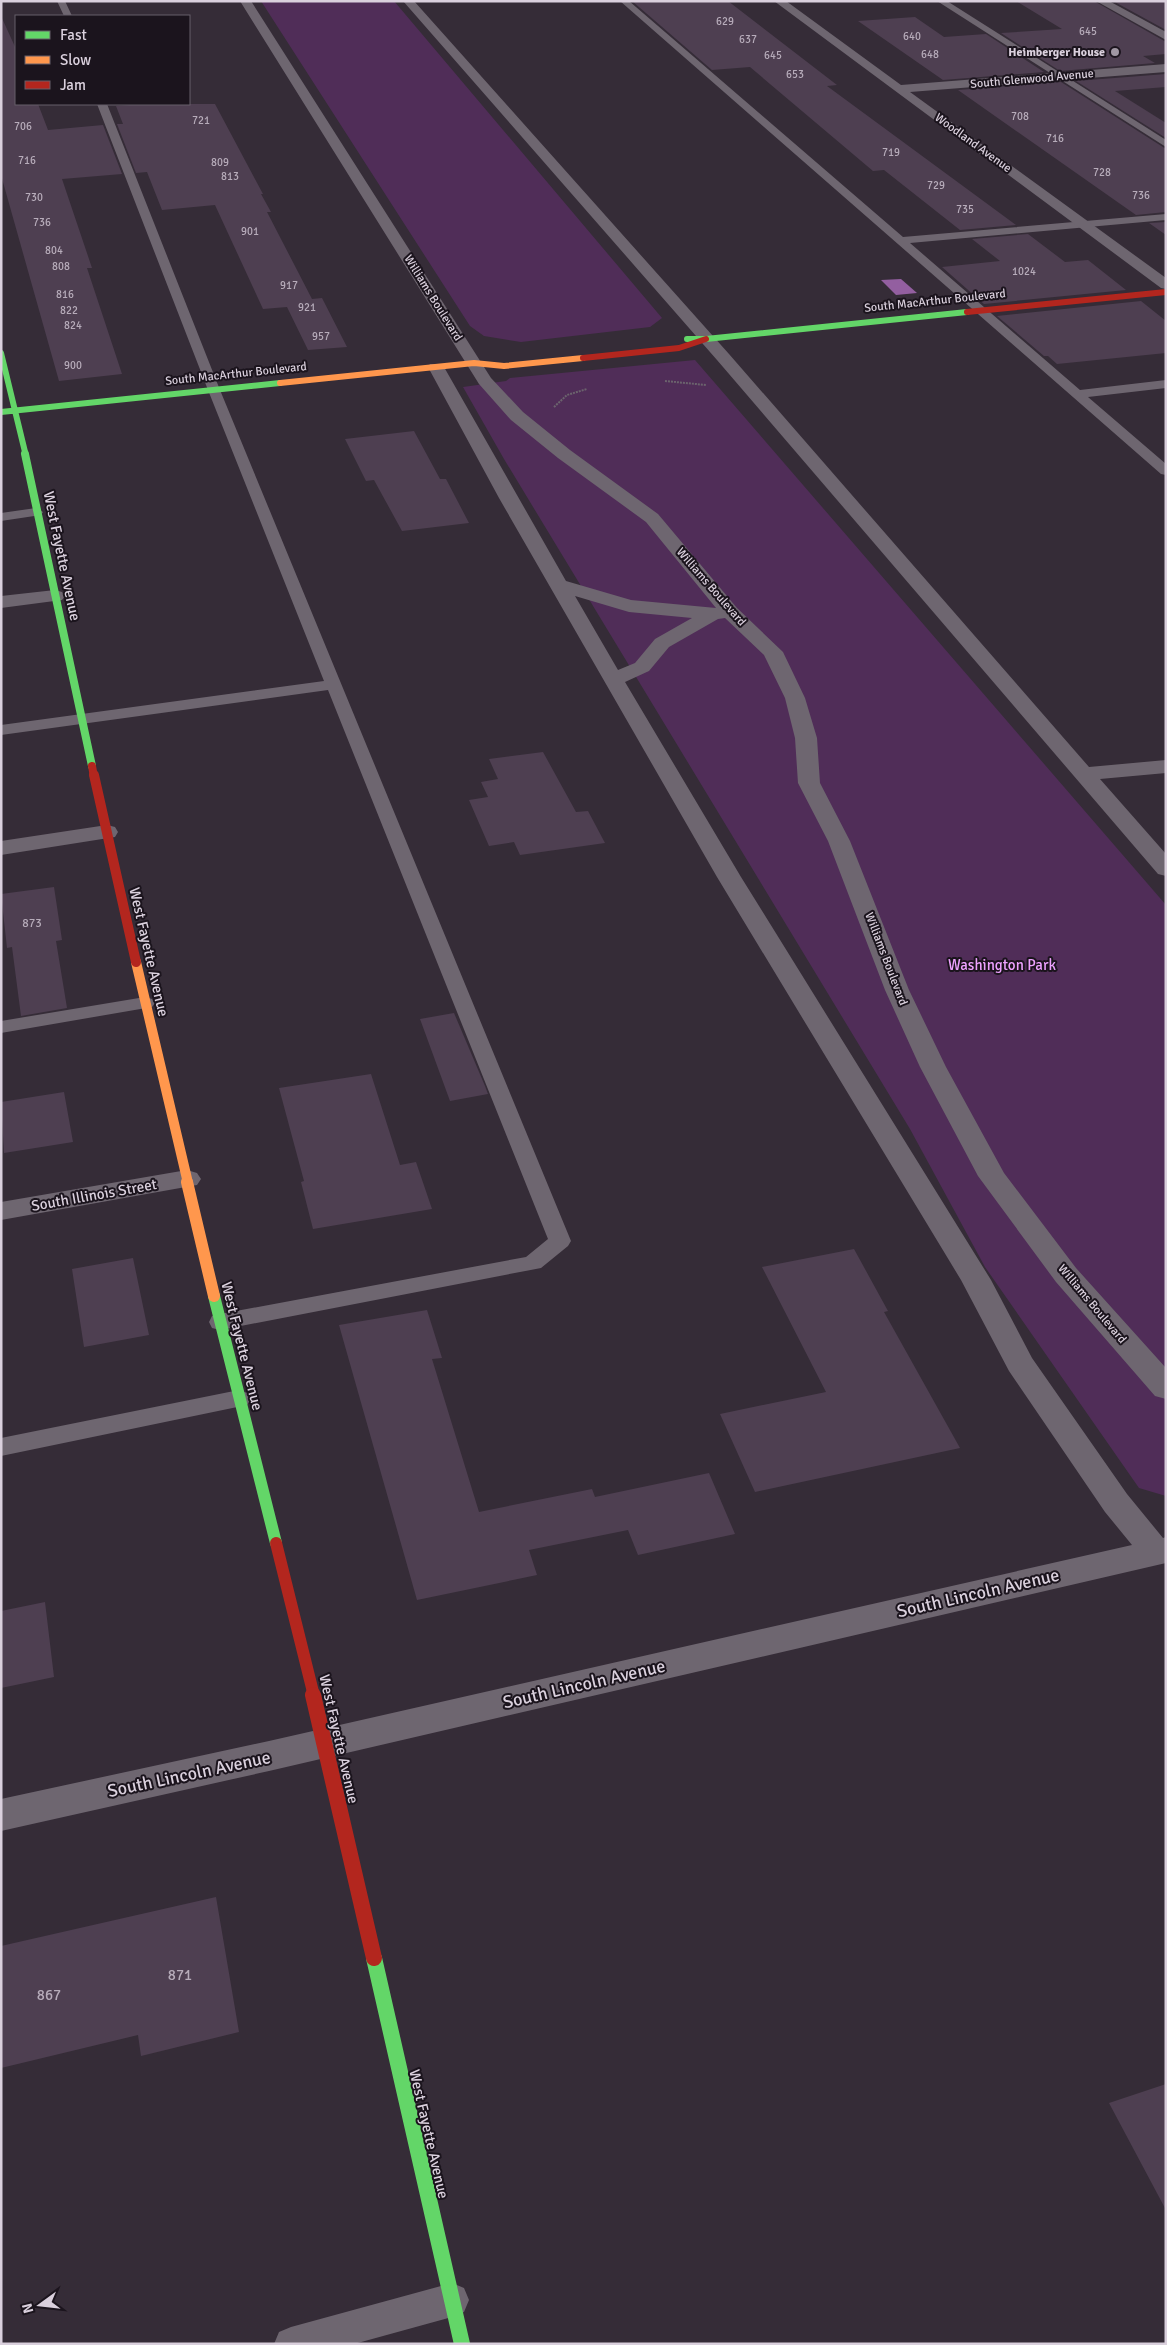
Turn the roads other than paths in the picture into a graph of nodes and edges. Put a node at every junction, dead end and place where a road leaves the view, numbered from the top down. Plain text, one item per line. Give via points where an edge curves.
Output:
1 (61, 1) edge
2 (245, 1) edge
3 (408, 1) edge
4 (624, 1) edge
5 (780, 1) edge
6 (941, 1) edge
7 (1101, 1) edge
8 (68, 15) edge
9 (1166, 37) edge
10 (1166, 68) edge
11 (1060, 76) junction
12 (899, 89) junction
13 (102, 105) edge
14 (1166, 144) edge
15 (1166, 216) edge
16 (1083, 225) junction
17 (901, 241) junction
18 (1166, 285) edge
19 (1166, 292) edge
20 (982, 310) junction
21 (706, 339) junction
22 (524, 352) dead end
23 (1, 353) edge
24 (506, 354) dead end
25 (474, 363) junction
26 (436, 367) junction
27 (1166, 384) edge
28 (214, 390) junction
29 (1078, 394) junction
30 (16, 411) junction
31 (1, 412) edge
32 (1166, 471) edge
33 (36, 512) junction
34 (1, 517) edge
35 (559, 585) junction
36 (55, 596) junction
37 (1, 602) edge
38 (721, 613) junction
39 (614, 679) junction
40 (334, 684) junction
41 (82, 719) junction
42 (1, 730) edge
43 (1166, 766) edge
44 (1084, 774) junction
45 (106, 832) junction
46 (1, 848) edge
47 (1166, 869) edge
48 (145, 1003) junction
49 (1, 1027) edge
50 (187, 1178) junction
51 (1, 1211) edge
52 (220, 1322) junction
53 (1166, 1388) edge
54 (239, 1398) junction
55 (1, 1447) edge
56 (1161, 1551) edge
57 (324, 1743) junction
58 (1, 1815) edge
59 (452, 2300) junction
60 (291, 2344) edge
61 (462, 2344) edge

1 - 8 lane
2 - 25 street, Williams Boulevard
3 - 21 street
4 - 17 lane
5 - 12 street, Woodland Avenue
6 - 11 lane
7 - 9 street
10 - 11 street, South Glenwood Avenue
11 - 12 street, South Glenwood Avenue
11 - 14 lane
12 - 16 street, Woodland Avenue
13 - 28 lane
15 - 16 lane
16 - 17 lane
16 - 18 street, Woodland Avenue
17 - 20 lane
19 - 20 street, South MacArthur Boulevard
20 - 21 street, South MacArthur Boulevard
20 - 29 lane
21 - 22 street, South MacArthur Boulevard via 667,338
21 - 25 street, South MacArthur Boulevard via 679,348 504,366
21 - 44 street
23 - 30 street, West Fayette Avenue
24 - 25 street, South MacArthur Boulevard
25 - 26 street, South MacArthur Boulevard
25 - 38 street, Williams Boulevard via 485,381 518,416 652,518
26 - 28 street, South MacArthur Boulevard
26 - 35 street
27 - 29 lane
28 - 30 street, South MacArthur Boulevard
28 - 40 lane
29 - 32 lane
30 - 31 street, South MacArthur Boulevard
30 - 33 street, West Fayette Avenue
33 - 34 lane
33 - 36 street, West Fayette Avenue
35 - 38 street via 629,606
35 - 39 street
36 - 37 street
36 - 41 street, West Fayette Avenue
38 - 39 street via 662,643 642,667
38 - 53 street, Williams Boulevard via 773,652 795,698 806,738 809,783 839,841 898,990 933,1067 992,1176 1066,1276
39 - 56 street via 729,877 976,1280 1020,1363 1116,1503
40 - 41 lane
40 - 52 lane via 560,1241 533,1263
41 - 42 lane
41 - 45 street, West Fayette Avenue
43 - 44 street
44 - 47 street
45 - 46 street
45 - 48 street, West Fayette Avenue
48 - 49 lane
48 - 50 street, West Fayette Avenue
50 - 51 street, South Illinois Street
50 - 52 street, West Fayette Avenue
52 - 54 street, West Fayette Avenue
54 - 55 lane
54 - 57 street, West Fayette Avenue
56 - 57 street, South Lincoln Avenue
57 - 58 street, South Lincoln Avenue
57 - 59 street, West Fayette Avenue
59 - 60 lane
59 - 61 street, West Fayette Avenue

